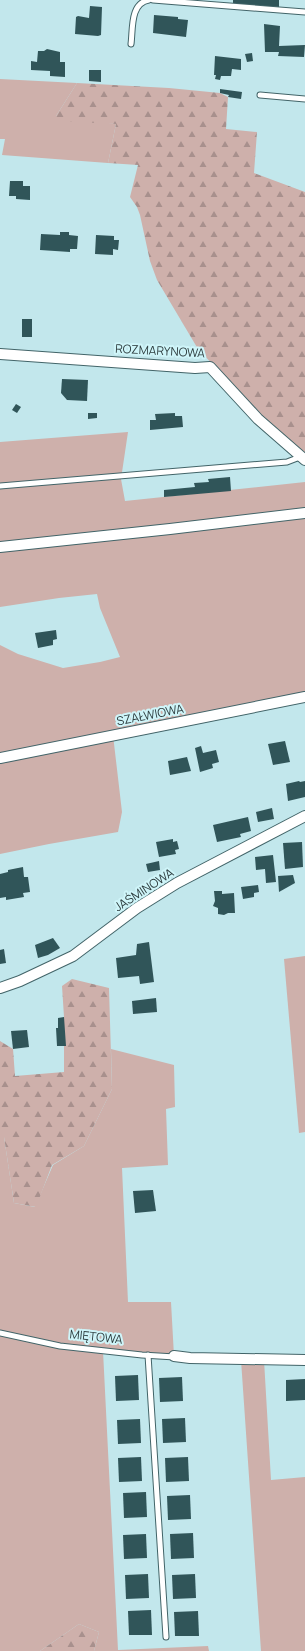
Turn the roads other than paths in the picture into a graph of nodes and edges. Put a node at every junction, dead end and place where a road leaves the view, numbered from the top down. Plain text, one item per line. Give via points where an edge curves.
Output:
1 (149, 0) edge
2 (153, 0) edge
3 (305, 12) edge
4 (131, 44) dead end
5 (260, 95) dead end
6 (305, 99) edge
7 (0, 354) edge
8 (303, 459) edge
9 (0, 486) edge
10 (305, 513) edge
11 (0, 547) edge
12 (305, 697) edge
13 (0, 758) edge
14 (305, 816) edge
15 (0, 988) edge
16 (0, 1333) edge
17 (148, 1355) junction
18 (174, 1356) dead end
19 (190, 1358) junction
20 (305, 1360) edge
21 (166, 1637) dead end

1 - 4 lane via 142,1 136,8
2 - 3 lane
5 - 6 lane
7 - 8 street, ROZMARYNOWA via 210,367 258,419
8 - 9 lane
10 - 11 street
12 - 13 street, SZAŁWIOWA
14 - 15 street, JAŚMINOWA via 177,883 137,908 73,956
16 - 17 lane, MIĘTOWA via 60,1346
17 - 19 lane, MIĘTOWA
17 - 21 lane
18 - 19 street, MIĘTOWA
19 - 20 street, MIĘTOWA

